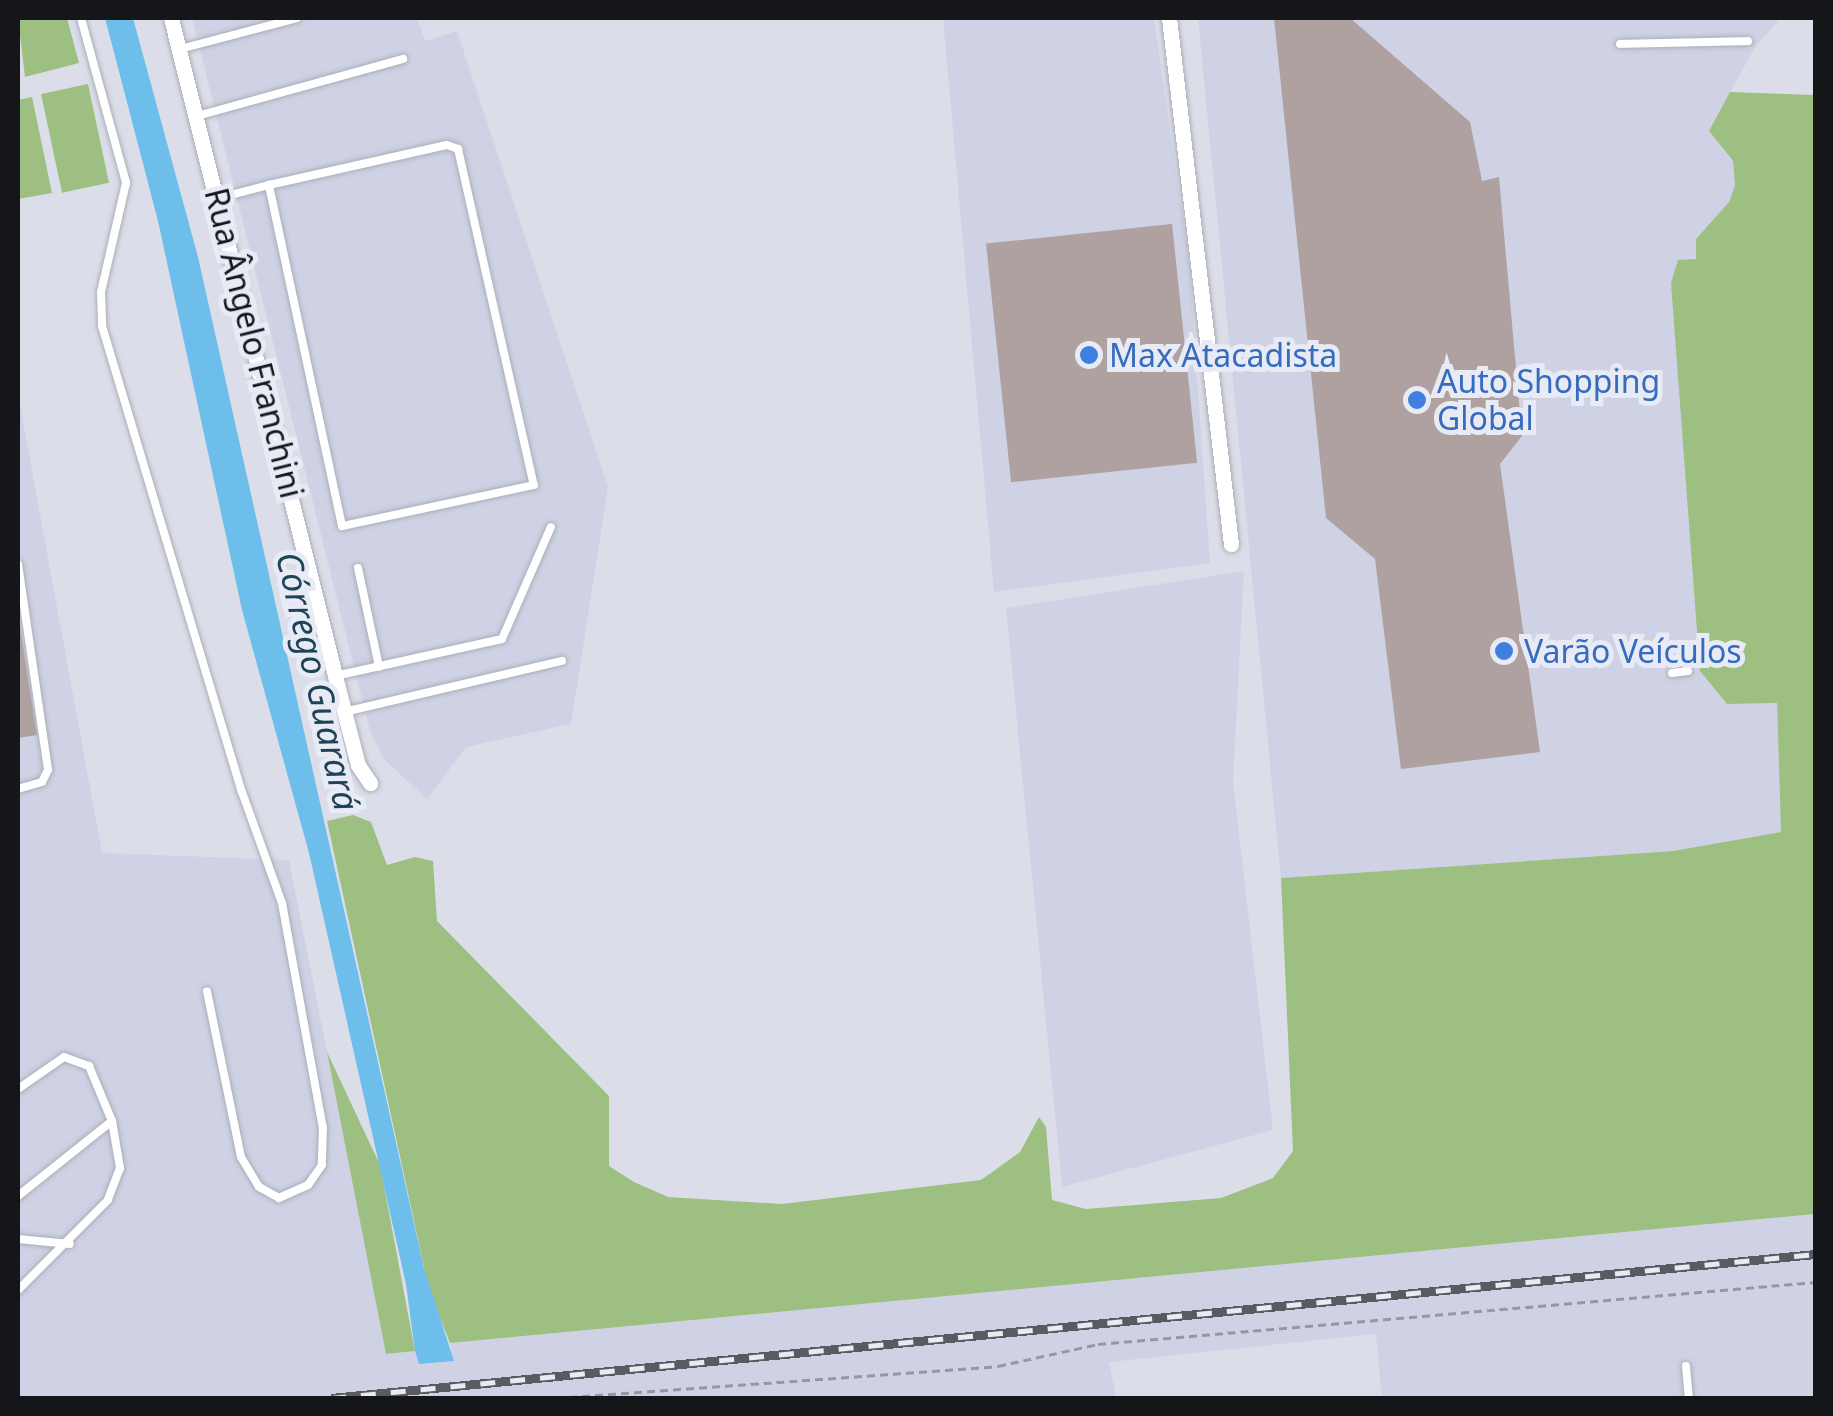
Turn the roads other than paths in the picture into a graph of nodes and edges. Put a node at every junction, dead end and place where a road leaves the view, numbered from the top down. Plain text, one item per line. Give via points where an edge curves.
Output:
1 (81, 18) edge
2 (171, 18) edge
3 (297, 18) edge
4 (1168, 18) edge
5 (1748, 41) dead end
6 (1620, 44) dead end
7 (180, 50) junction
8 (404, 60) dead end
9 (198, 116) junction
10 (269, 186) junction
11 (219, 198) junction
12 (551, 527) dead end
13 (1232, 544) dead end
14 (18, 564) edge
15 (358, 568) dead end
16 (562, 661) dead end
17 (379, 666) junction
18 (1688, 671) dead end
19 (1672, 673) dead end
20 (335, 676) junction
21 (344, 712) junction
22 (370, 783) dead end
23 (18, 788) edge
24 (207, 991) dead end
25 (18, 1089) edge
26 (112, 1121) junction
27 (18, 1196) edge
28 (18, 1239) edge
29 (70, 1244) junction
30 (18, 1290) edge
31 (1686, 1366) dead end
32 (1689, 1398) edge

1 - 24 lane via 126,183 101,292 102,326 242,792 282,903 323,1128 322,1165 308,1185 279,1198 259,1187 242,1156
2 - 7 street, Rua Ângelo Franchini
3 - 7 lane
4 - 13 street
5 - 6 lane
7 - 9 street, Rua Ângelo Franchini
8 - 9 lane
9 - 11 street, Rua Ângelo Franchini
10 - 10 lane via 447,145 458,150 534,485 342,526
10 - 11 lane
11 - 20 street, Rua Ângelo Franchini
12 - 17 lane via 502,639
14 - 23 lane via 48,770 42,782
15 - 17 lane
16 - 21 lane
17 - 20 lane
18 - 19 lane
20 - 21 street, Rua Ângelo Franchini
21 - 22 street, Rua Ângelo Franchini via 358,765
25 - 26 lane via 51,1062 78,1058 98,1080
26 - 27 lane
26 - 29 lane via 120,1168 115,1186
28 - 29 lane
29 - 30 lane
31 - 32 lane

